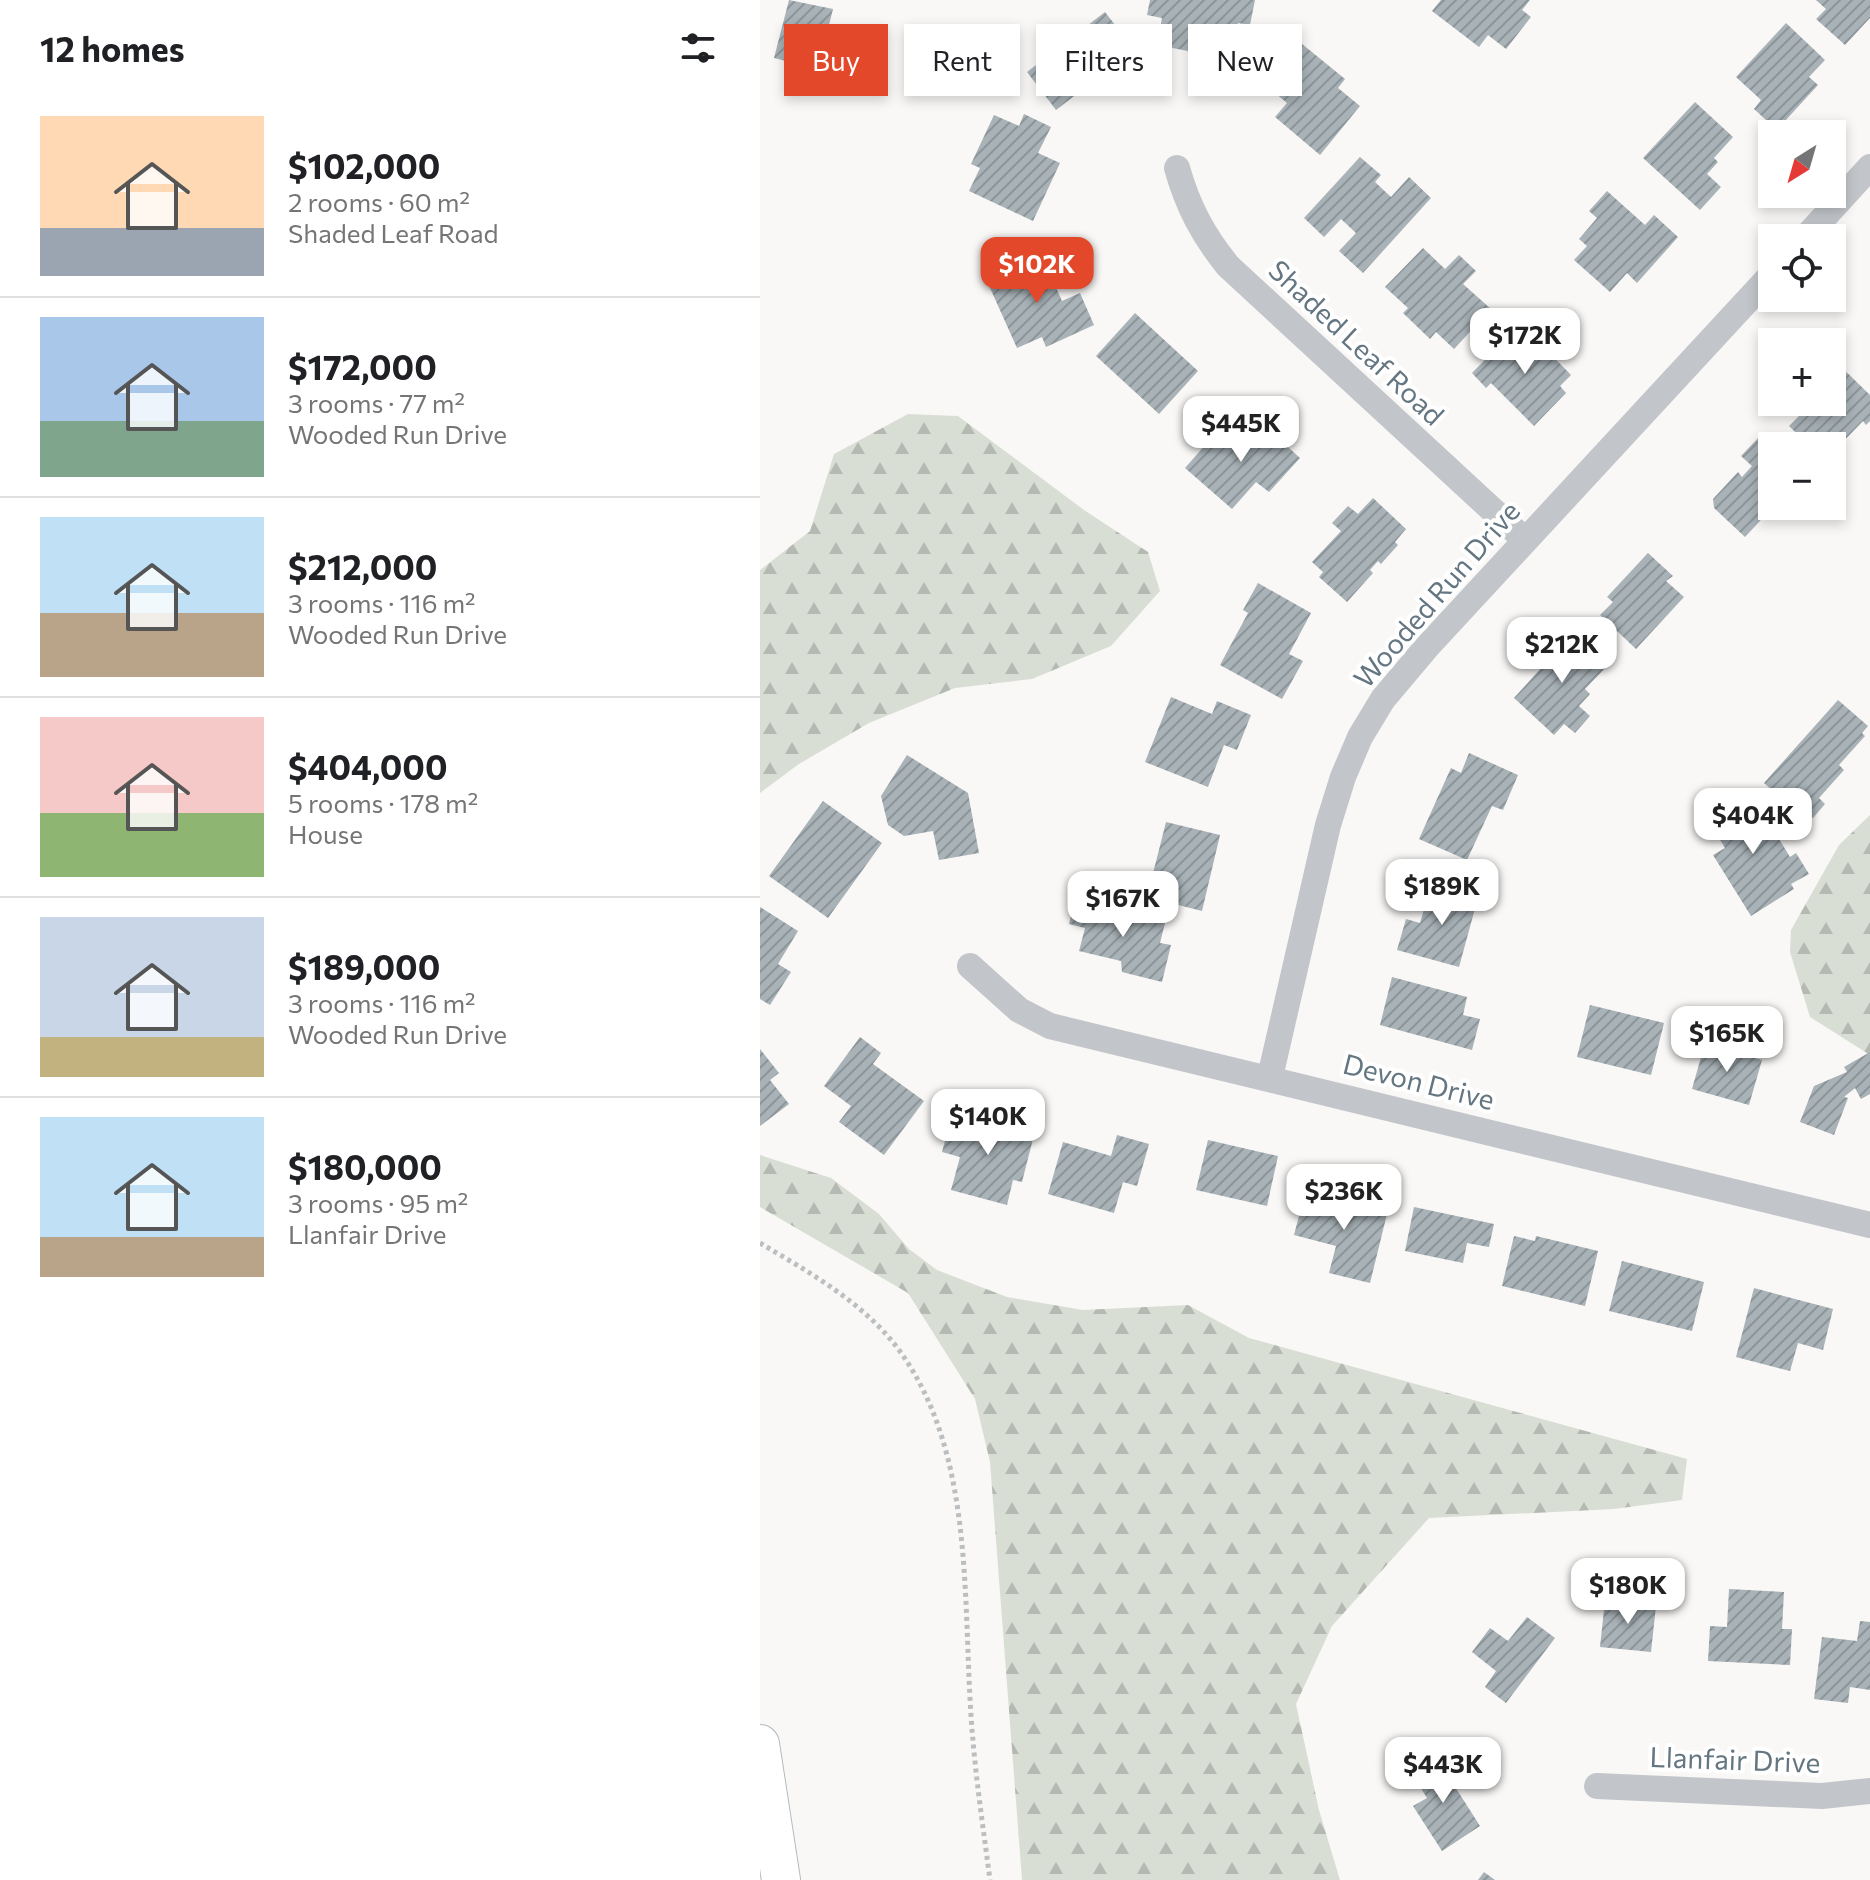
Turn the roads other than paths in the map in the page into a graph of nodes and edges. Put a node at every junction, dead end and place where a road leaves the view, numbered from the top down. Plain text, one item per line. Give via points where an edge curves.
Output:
1 (1870, 167) edge
2 (1177, 168) dead end
3 (1818, 224) edge
4 (1758, 289) edge
5 (1525, 540) junction
6 (970, 966) dead end
7 (1270, 1077) junction
8 (1870, 1225) edge
9 (760, 1744) edge
10 (1597, 1786) dead end
11 (1870, 1791) edge
12 (781, 1880) edge

1 - 3 street
2 - 5 street, Shaded Leaf Road via 1204,236 1228,266
4 - 5 street, Wooded Run Drive
5 - 7 street, Wooded Run Drive via 1383,699 1360,737 1328,825
6 - 7 street, Devon Drive via 1019,1010 1050,1026
7 - 8 street, Devon Drive
9 - 12 street
10 - 11 street, Llanfair Drive via 1822,1796

